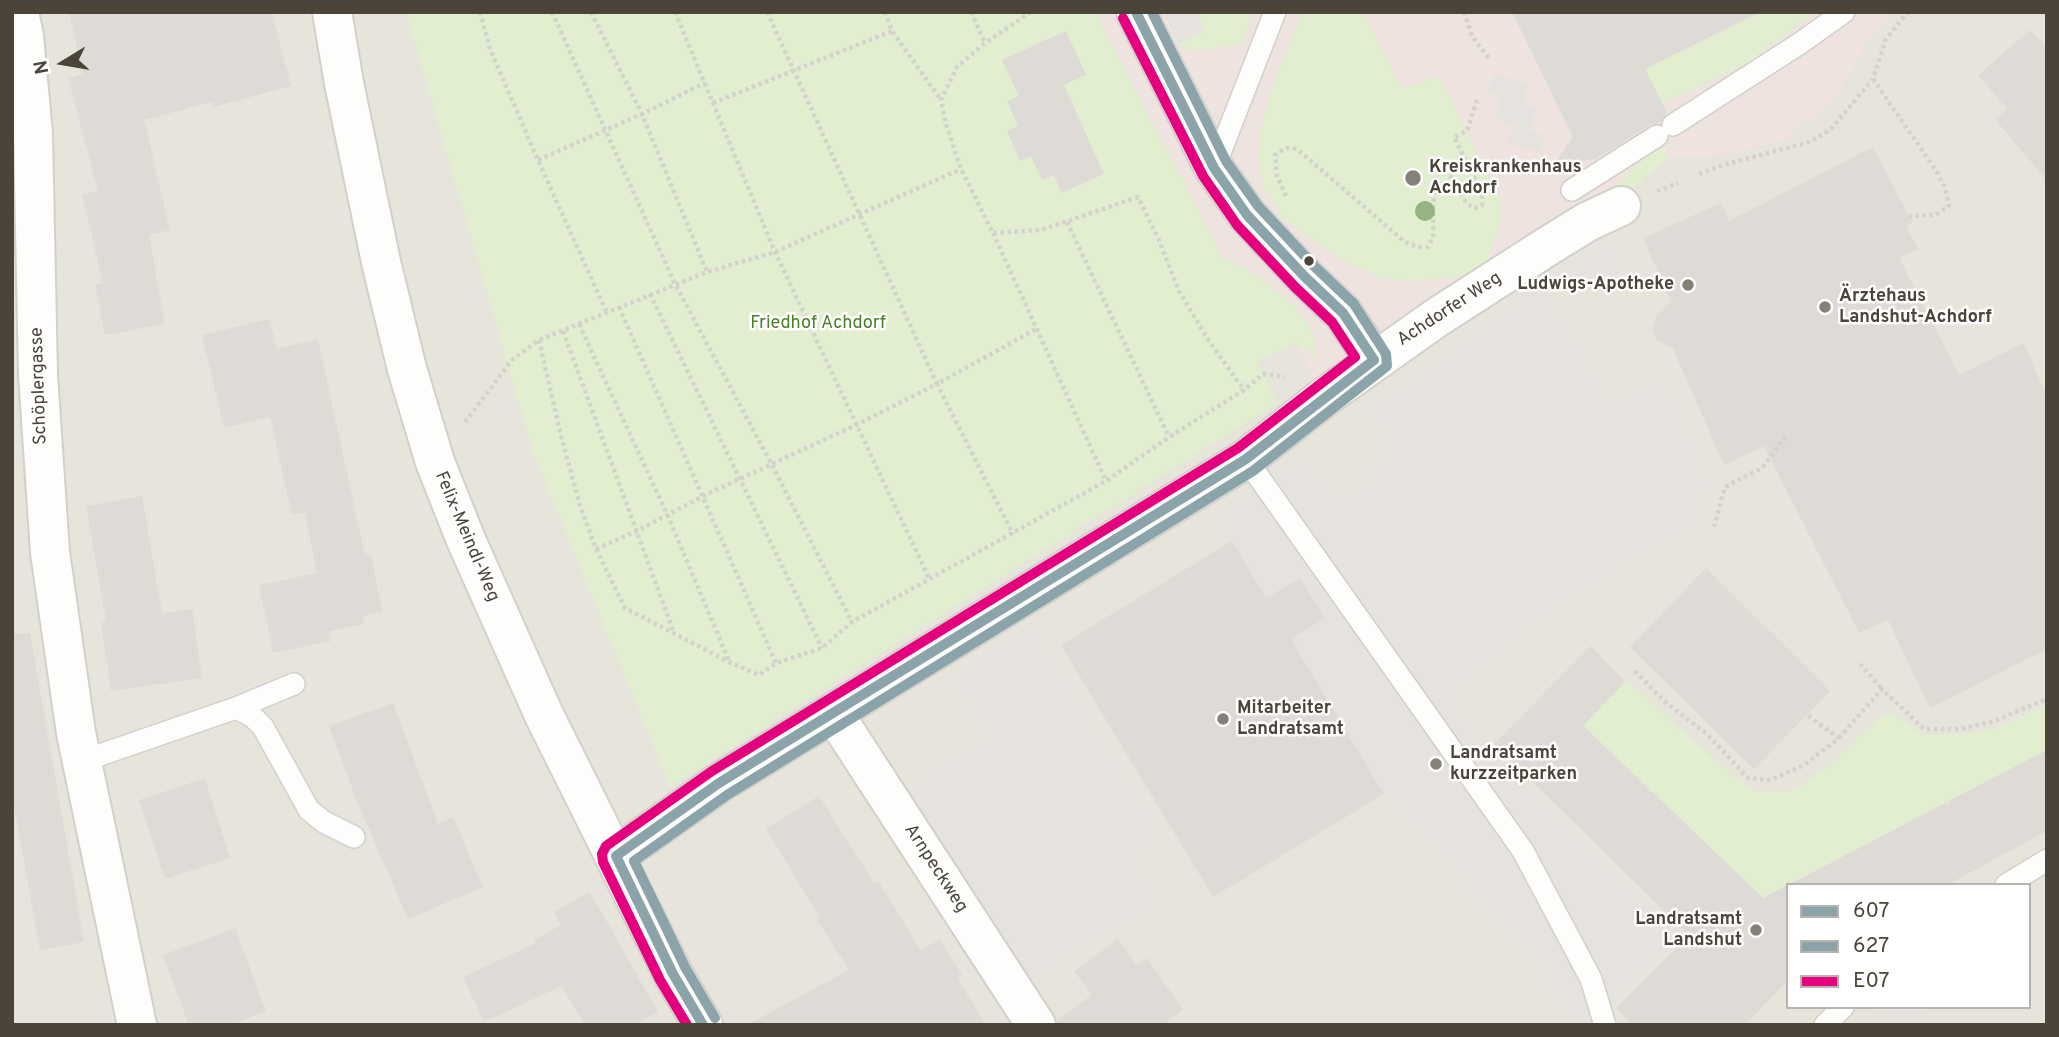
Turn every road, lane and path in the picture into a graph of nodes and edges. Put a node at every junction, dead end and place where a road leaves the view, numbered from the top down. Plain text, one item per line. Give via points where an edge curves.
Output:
1 (19, 12) edge
2 (331, 12) edge
3 (480, 12) edge
4 (552, 12) edge
5 (591, 12) edge
6 (674, 12) edge
7 (767, 12) edge
8 (885, 12) edge
9 (971, 12) edge
10 (1031, 12) edge
11 (1136, 12) edge
12 (1275, 12) edge
13 (1464, 12) edge
14 (1844, 12) edge
15 (1908, 12) edge
16 (892, 31) junction
17 (985, 43) junction
18 (1490, 60) dead end
19 (794, 70) junction
20 (1873, 79) junction
21 (705, 83) junction
22 (941, 100) junction
23 (1477, 100) dead end
24 (713, 103) junction
25 (642, 114) junction
26 (606, 130) junction
27 (538, 160) junction
28 (1214, 168) junction
29 (961, 169) junction
30 (1699, 174) dead end
31 (1572, 190) dead end
32 (1287, 199) dead end
33 (1621, 206) dead end
34 (859, 213) junction
35 (1909, 216) dead end
36 (1067, 222) junction
37 (993, 233) junction
38 (775, 252) junction
39 (707, 272) junction
40 (675, 284) junction
41 (650, 294) junction
42 (620, 307) junction
43 (607, 313) junction
44 (579, 324) junction
45 (1036, 329) junction
46 (563, 331) junction
47 (539, 340) junction
48 (1374, 360) junction
49 (937, 384) junction
50 (1244, 390) junction
51 (1322, 399) junction
52 (856, 425) junction
53 (1787, 434) dead end
54 (1170, 437) junction
55 (1246, 460) junction
56 (435, 462) junction
57 (771, 463) junction
58 (740, 478) junction
59 (1106, 481) junction
60 (703, 496) junction
61 (667, 514) junction
62 (1714, 527) dead end
63 (635, 532) junction
64 (1013, 534) junction
65 (596, 549) junction
66 (929, 578) junction
67 (852, 622) junction
68 (674, 634) junction
69 (822, 648) junction
70 (729, 662) junction
71 (776, 663) junction
72 (1860, 664) dead end
73 (1635, 671) dead end
74 (294, 684) dead end
75 (1882, 689) junction
76 (2047, 699) edge
77 (236, 708) junction
78 (834, 714) junction
79 (1807, 715) dead end
80 (1839, 738) junction
81 (81, 758) junction
82 (354, 837) dead end
83 (616, 856) junction
84 (2047, 860) edge
85 (2009, 883) edge
86 (1841, 1009) edge
87 (137, 1025) edge
88 (703, 1025) edge
89 (1036, 1025) edge
90 (1605, 1025) edge
91 (1825, 1025) edge

1 - 81 street, Schöplergasse via 33,133 43,469 50,552
2 - 56 street, Felix-Meindl-Weg via 381,262
3 - 27 path via 490,49
4 - 26 path
5 - 25 path
6 - 21 path
7 - 19 path
8 - 16 path
9 - 17 path
10 - 17 path
11 - 28 street
12 - 28 lane
13 - 18 path via 1472,36
14 - 31 lane
15 - 20 path via 1886,39
16 - 19 path
16 - 22 path
17 - 22 path via 957,67
19 - 24 path
19 - 34 path
20 - 30 path via 1830,130 1810,142
20 - 35 path via 1945,188 1949,206 1936,215
21 - 24 path
21 - 25 path
22 - 29 path
23 - 32 path via 1467,131 1454,137 1482,194 1482,205 1475,208 1466,203 1451,177 1438,173 1433,238 1428,247 1405,242 1297,149 1286,148 1275,155 1274,166
24 - 38 path
25 - 26 path
25 - 39 path
26 - 27 path
26 - 40 path
27 - 43 path
28 - 48 street via 1247,215 1343,313
29 - 34 path
29 - 37 path
33 - 48 street, Achdorfer Weg via 1548,246
34 - 38 path
34 - 49 path
36 - 37 path via 1041,230
36 - 50 path via 1138,197 1179,291
36 - 54 path
37 - 45 path
38 - 39 path
38 - 52 path
39 - 40 path
40 - 41 path
40 - 57 path
41 - 42 path
41 - 58 path
42 - 43 path
42 - 60 path
43 - 44 path
44 - 46 path
44 - 61 path
45 - 49 path
45 - 59 path
46 - 47 path
46 - 63 path
47 - 56 path via 512,360
47 - 65 path via 561,436
48 - 51 street, Achdorfer Weg
49 - 52 path
49 - 64 path
50 - 51 path via 1263,374 1287,378
50 - 54 path
51 - 55 street, Achdorfer Weg
52 - 57 path
52 - 66 path
53 - 62 path via 1762,468 1725,487
54 - 59 path
55 - 78 street, Achdorfer Weg
55 - 90 lane via 1523,851 1591,979
56 - 83 street, Felix-Meindl-Weg via 544,715
57 - 58 path
57 - 67 path
58 - 60 path
58 - 69 path
59 - 64 path
60 - 61 path
60 - 71 path
61 - 63 path
61 - 70 path
63 - 65 path
63 - 68 path
64 - 66 path
65 - 68 path via 625,608
66 - 67 path
67 - 69 path
68 - 70 path
69 - 71 path
70 - 71 path via 759,675
72 - 75 path
73 - 80 path via 1707,734 1748,778 1771,780 1804,765
74 - 77 lane
75 - 76 path via 1923,729 1960,729 1994,721
75 - 80 path
77 - 81 lane
77 - 82 lane via 263,727 309,810
78 - 83 street, Achdorfer Weg via 719,783
78 - 89 street, Arnpeckweg
79 - 80 path
81 - 87 street, Schöplergasse
83 - 88 street, Felix-Meindl-Weg
84 - 85 lane
86 - 91 lane

